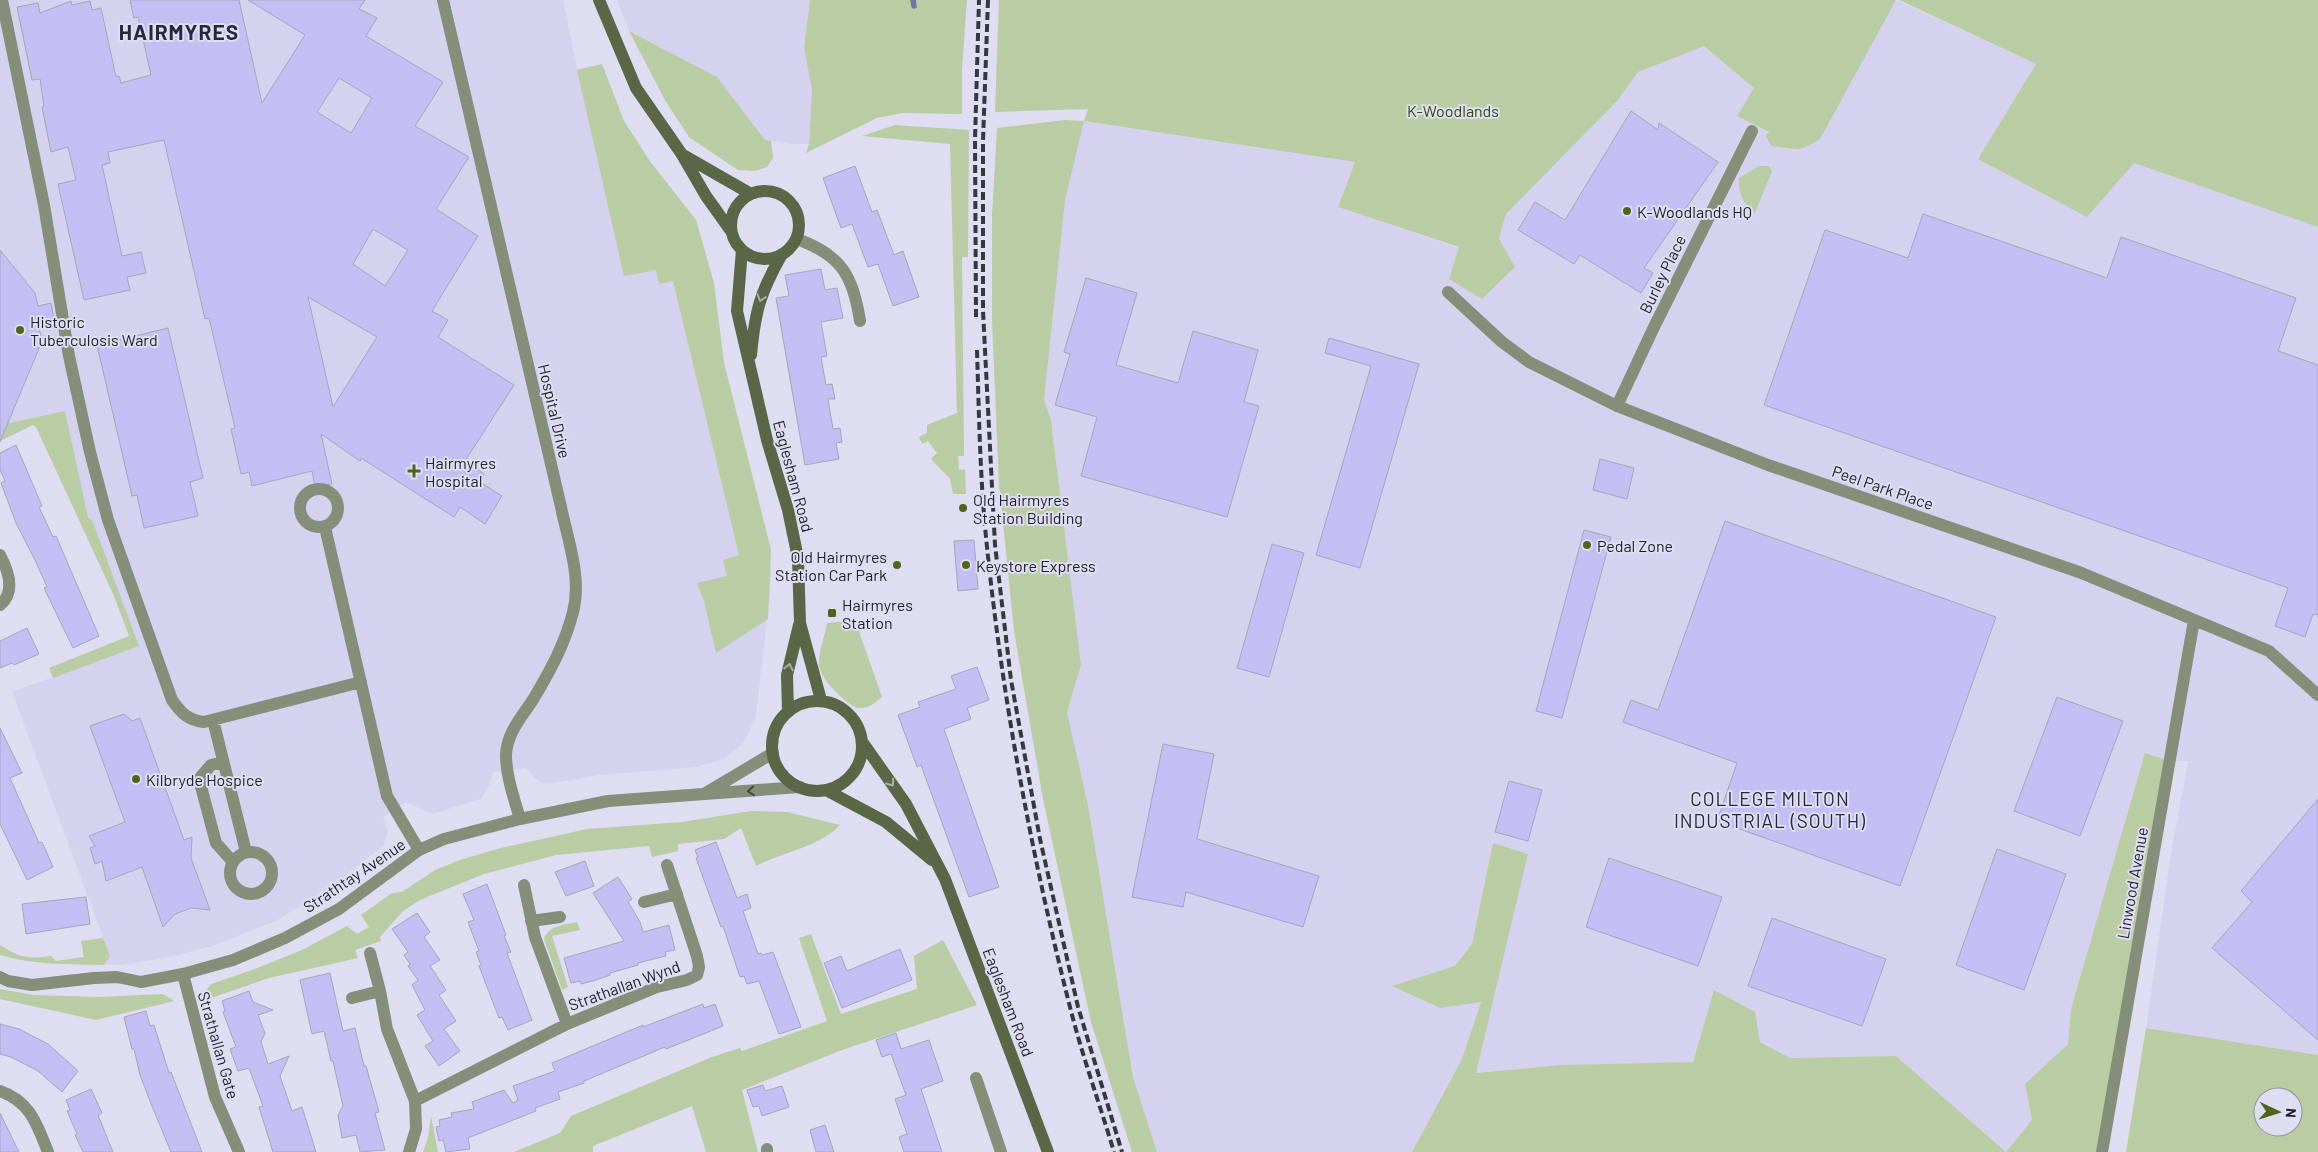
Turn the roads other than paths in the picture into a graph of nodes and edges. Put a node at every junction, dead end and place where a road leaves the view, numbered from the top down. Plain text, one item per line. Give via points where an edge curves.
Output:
1 (442, 0) edge
2 (599, 0) edge
3 (2, 7) edge
4 (1752, 131) dead end
5 (681, 153) junction
6 (750, 194) junction
7 (731, 231) junction
8 (797, 238) junction
9 (742, 250) junction
10 (782, 254) junction
11 (1448, 292) dead end
12 (860, 321) dead end
13 (750, 368) junction
14 (1617, 406) junction
15 (325, 527) dead end
16 (0, 555) edge
17 (0, 605) edge
18 (2194, 620) junction
19 (800, 623) junction
20 (361, 682) junction
21 (2318, 694) edge
22 (822, 700) junction
23 (788, 711) junction
24 (213, 720) junction
25 (863, 743) junction
26 (773, 753) junction
27 (223, 762) junction
28 (800, 787) junction
29 (826, 790) junction
30 (701, 795) junction
31 (520, 819) junction
32 (419, 850) junction
33 (246, 852) junction
34 (233, 862) junction
35 (667, 864) dead end
36 (937, 865) junction
37 (524, 885) dead end
38 (677, 894) junction
39 (644, 902) dead end
40 (560, 917) dead end
41 (531, 921) junction
42 (370, 953) dead end
43 (183, 974) junction
44 (0, 977) edge
45 (380, 991) junction
46 (352, 998) dead end
47 (567, 1024) junction
48 (976, 1078) dead end
49 (0, 1091) edge
50 (415, 1101) junction
51 (48, 1152) edge
52 (239, 1152) edge
53 (409, 1152) edge
54 (1001, 1152) edge
55 (1048, 1152) edge
56 (2102, 1152) edge

1 - 31 street, Hospital Drive via 562,507 576,579 574,610 563,645 512,730 506,755
2 - 5 main road via 636,88
3 - 24 street via 44,205 70,362 108,520 172,700 182,714 192,720
4 - 14 street, Burley Place
5 - 6 main road
5 - 7 main road
6 - 7 main road via 735,209
6 - 8 main road via 768,190 788,198 799,217
7 - 9 main road
8 - 10 main road
8 - 12 street via 832,256 848,274
9 - 10 main road via 762,259
9 - 13 main road, Eaglesham Road via 737,311
10 -> 13 main road, Eaglesham Road via 765,286 755,317
11 - 14 street, Peel Park Place via 1502,342 1529,362
13 - 19 main road, Eaglesham Road via 798,558
14 - 18 street, Peel Park Place via 1768,465 2079,572
15 - 20 street
16 - 17 street via 9,583 6,599
18 - 21 street, Peel Park Place via 2268,650
18 - 56 street, Linwood Avenue
19 - 22 main road, Eaglesham Road
23 -> 19 main road, Eaglesham Road via 787,675
20 - 24 street
20 - 32 street via 387,796
22 - 23 main road via 798,704
22 - 25 main road via 845,709 860,730
23 - 26 main road via 775,730
24 - 27 street
25 - 29 main road via 857,768 839,786
25 -> 36 main road, Eaglesham Road via 906,804
26 - 28 main road via 781,772
26 - 30 street, Strathtay Avenue
27 - 33 street
27 - 34 street via 211,765 199,779 216,843
28 - 29 main road
28 -> 30 street, Strathtay Avenue
29 - 36 main road, Eaglesham Road via 886,822
30 - 31 street, Strathtay Avenue via 608,801
31 - 32 street, Strathtay Avenue via 444,839
32 - 43 street, Strathtay Avenue via 339,909 285,938 233,960
33 - 34 street
33 - 34 street via 260,853 270,863 272,877 264,890 251,894 237,889 230,876
35 - 38 street, Strathallan Wynd
36 - 55 main road, Eaglesham Road
37 - 41 street, Strathallan Wynd
38 - 39 street
38 - 47 street, Strathallan Wynd via 697,956 697,975 657,987
40 - 41 street
41 - 47 street, Strathallan Wynd
42 - 45 street
43 - 44 street, Strathtay Avenue via 141,982 117,977 32,985
43 - 52 street, Strathallan Gate via 214,1096
45 - 46 street
45 - 50 street via 387,1029
47 - 50 street, Strathallan Wynd
48 - 54 street
49 - 51 street via 19,1101 33,1115
50 - 53 street via 416,1129

